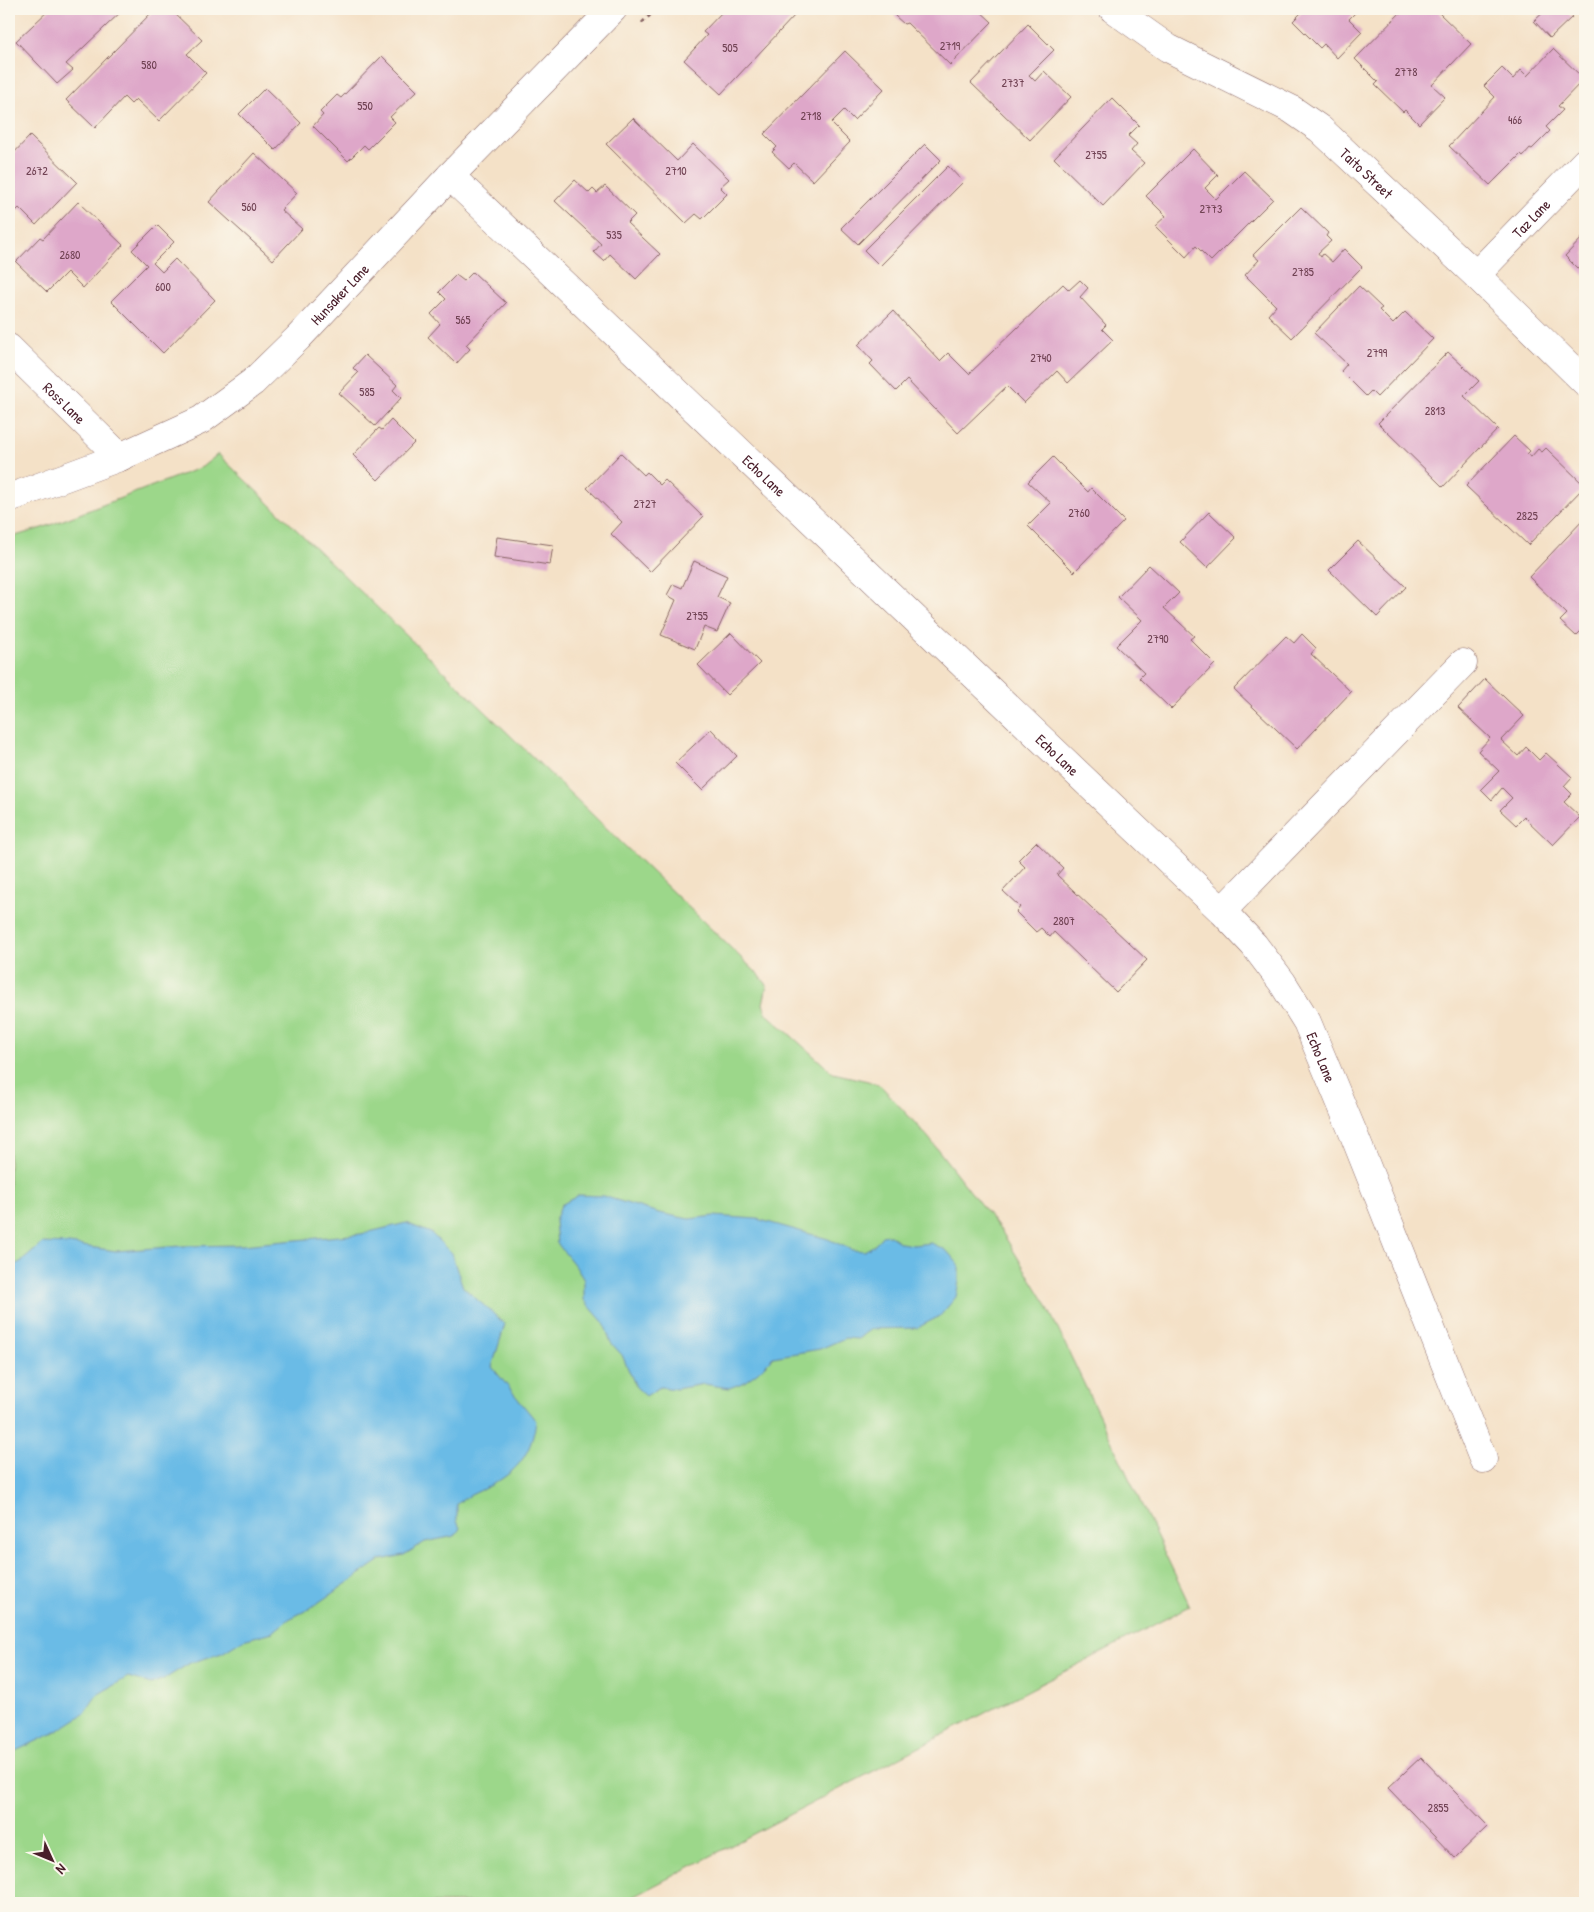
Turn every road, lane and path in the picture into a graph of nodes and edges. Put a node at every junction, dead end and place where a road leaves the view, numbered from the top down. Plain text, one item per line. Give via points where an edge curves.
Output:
1 (613, 9) edge
2 (1113, 9) edge
3 (1585, 162) edge
4 (450, 176) junction
5 (1476, 275) junction
6 (9, 348) edge
7 (1585, 382) edge
8 (120, 458) junction
9 (9, 498) edge
10 (1463, 663) dead end
11 (1222, 911) junction
12 (1483, 1459) dead end

1 - 4 street, Hunsaker Lane
2 - 5 street, Taito Street via 1168,48 1308,120
3 - 5 street, Taz Lane
4 - 8 street, Hunsaker Lane via 253,382 201,420
4 - 11 street, Echo Lane
5 - 7 street, Taito Street
6 - 8 street, Ross Lane
8 - 9 street, Hunsaker Lane
10 - 11 street
11 - 12 street, Echo Lane via 1254,945 1307,1022

